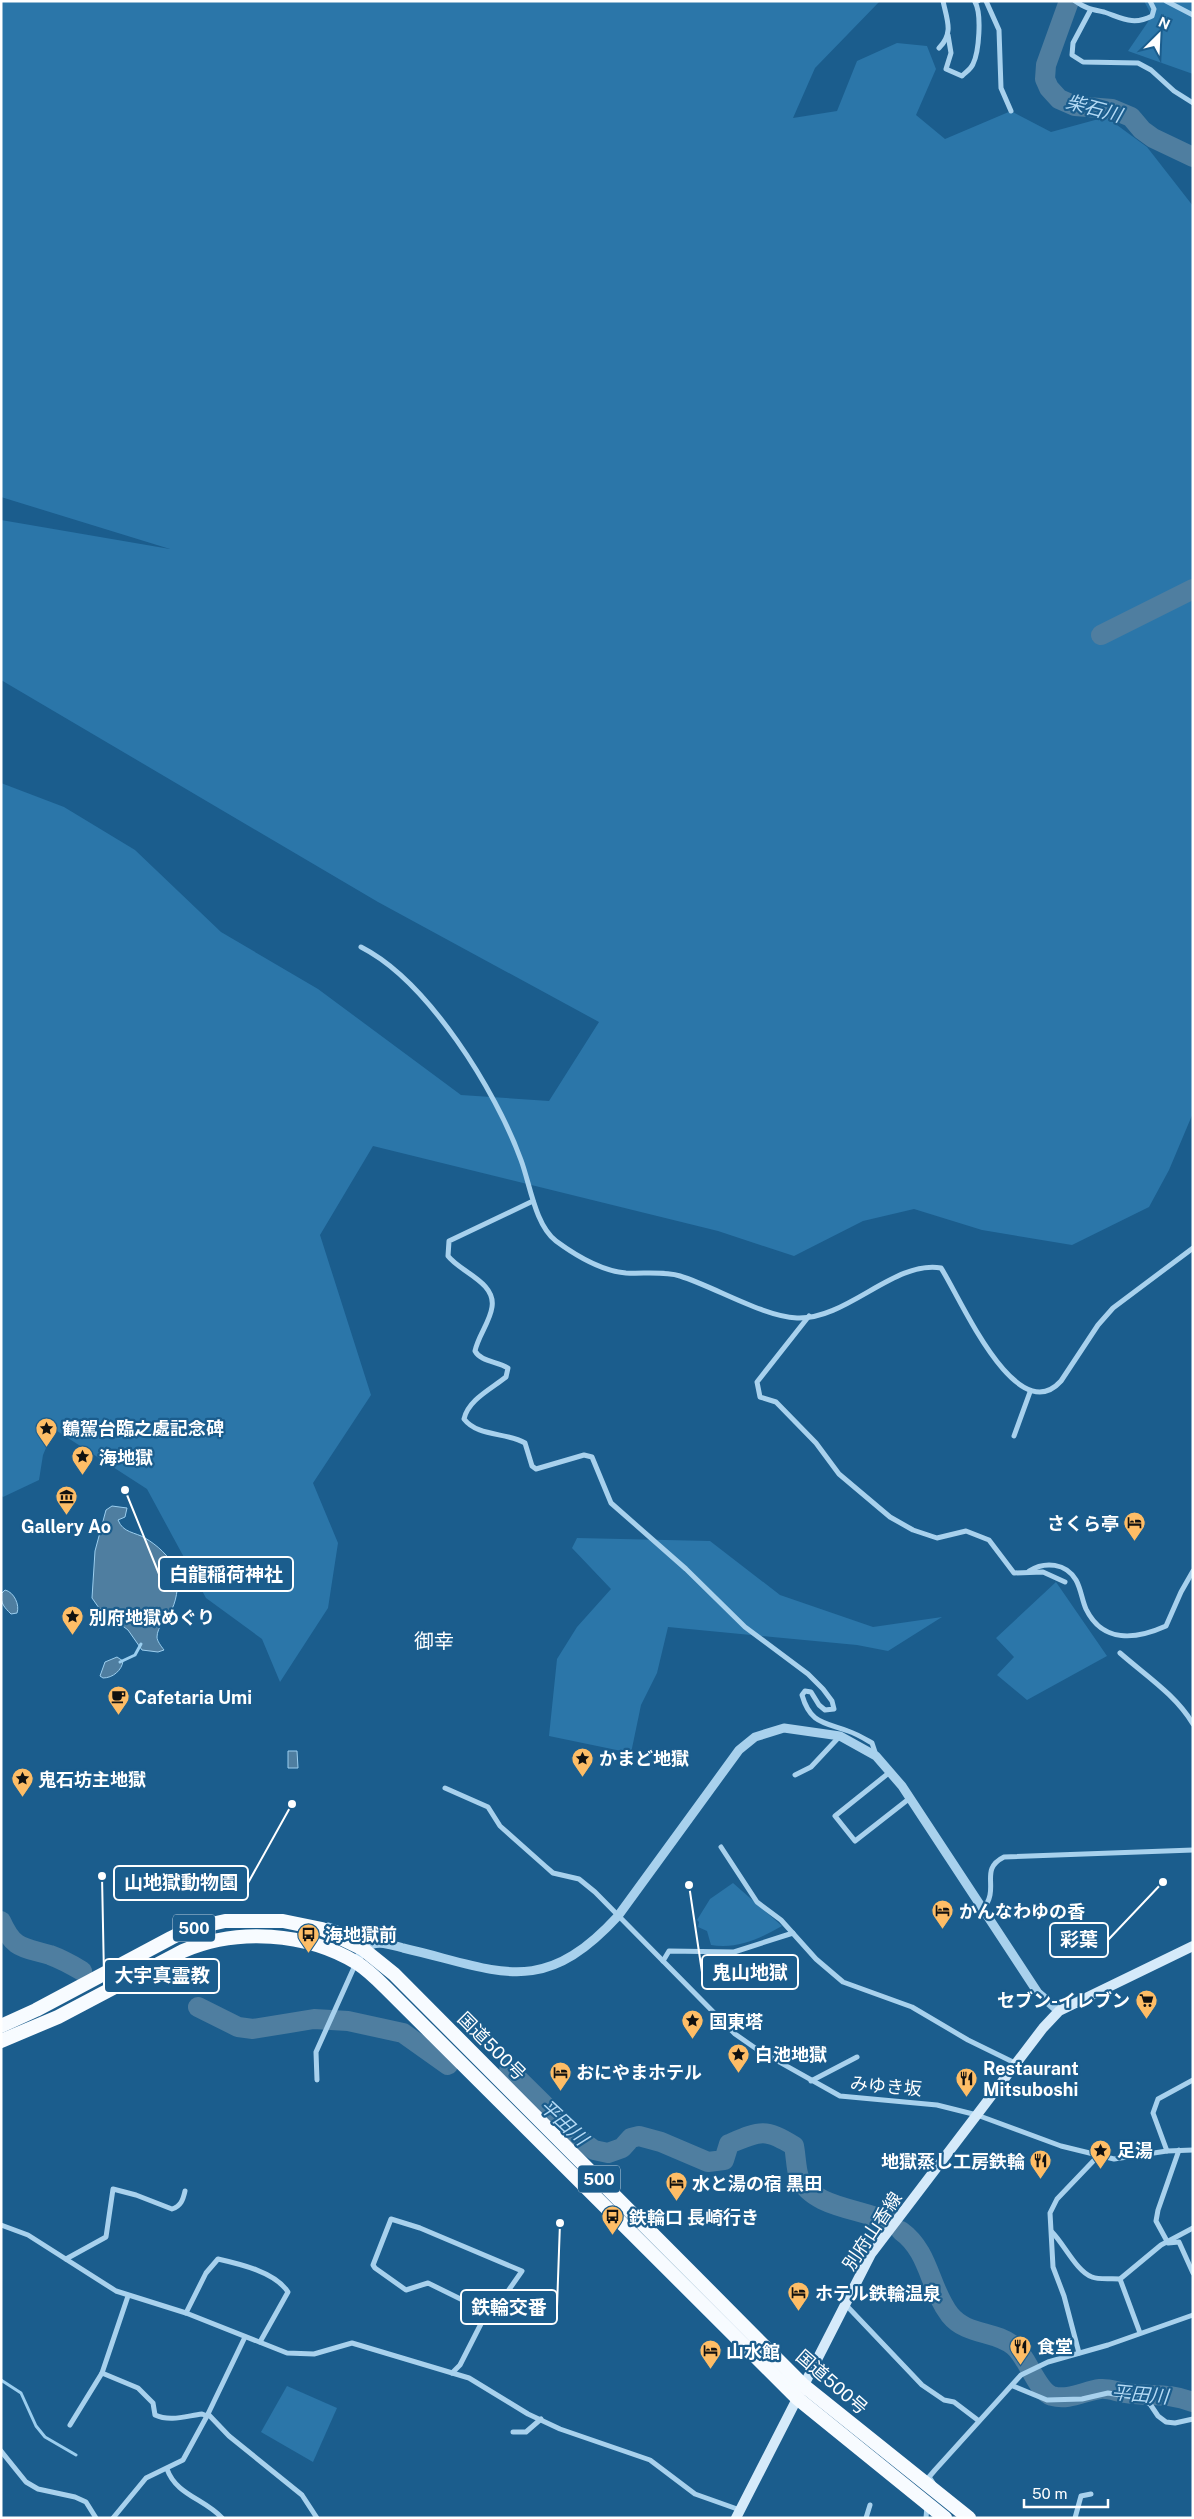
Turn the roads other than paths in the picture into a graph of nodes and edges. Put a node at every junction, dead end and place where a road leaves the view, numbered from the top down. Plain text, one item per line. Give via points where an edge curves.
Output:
1 (942, 1) edge
2 (978, 1) edge
3 (986, 1) edge
4 (1074, 1) edge
5 (1150, 1) edge
6 (1166, 1) edge
7 (1090, 11) junction
8 (1193, 15) edge
9 (948, 35) junction
10 (939, 48) dead end
11 (1193, 103) edge
12 (1011, 112) dead end
13 (361, 947) dead end
14 (533, 1202) junction
15 (1193, 1248) edge
16 (810, 1316) junction
17 (1030, 1392) junction
18 (1014, 1436) dead end
19 (1029, 1572) junction
20 (1193, 1572) edge
21 (1065, 1582) dead end
22 (1120, 1654) dead end
23 (1193, 1724) edge
24 (840, 1736) junction
25 (876, 1756) junction
26 (891, 1772) junction
27 (795, 1775) dead end
28 (445, 1788) dead end
29 (910, 1798) junction
30 (721, 1847) dead end
31 (1193, 1850) edge
32 (983, 1909) junction
33 (618, 1916) junction
34 (295, 1922) junction
35 (793, 1933) junction
36 (379, 1942) junction
37 (1193, 1946) edge
38 (363, 1949) junction
39 (663, 1960) junction
40 (356, 1963) junction
41 (1060, 2011) junction
42 (1, 2026) edge
43 (1, 2041) edge
44 (857, 2058) dead end
45 (1016, 2064) junction
46 (316, 2080) dead end
47 (1193, 2080) edge
48 (811, 2081) junction
49 (977, 2115) junction
50 (1178, 2150) junction
51 (1193, 2150) edge
52 (1167, 2151) junction
53 (1099, 2156) junction
54 (185, 2191) dead end
55 (1, 2225) edge
56 (1193, 2228) edge
57 (1052, 2232) junction
58 (1168, 2242) junction
59 (66, 2259) junction
60 (1193, 2273) edge
61 (1120, 2279) junction
62 (128, 2296) junction
63 (845, 2304) junction
64 (186, 2312) junction
65 (487, 2312) junction
66 (1193, 2315) edge
67 (1140, 2333) junction
68 (245, 2337) junction
69 (260, 2342) junction
70 (1079, 2353) junction
71 (102, 2373) junction
72 (452, 2373) junction
73 (803, 2385) junction
74 (1012, 2386) junction
75 (797, 2398) junction
76 (208, 2415) junction
77 (1193, 2418) edge
78 (541, 2420) junction
79 (979, 2421) junction
80 (70, 2426) dead end
81 (513, 2432) dead end
82 (1, 2451) edge
83 (167, 2469) junction
84 (937, 2492) junction
85 (1091, 2494) dead end
86 (870, 2505) dead end
87 (927, 2511) edge
88 (738, 2514) edge
89 (96, 2518) edge
90 (113, 2518) edge
91 (222, 2518) edge
92 (317, 2518) edge
93 (866, 2518) edge
94 (944, 2518) edge
95 (968, 2518) edge
96 (1075, 2518) edge

1 - 9 street via 950,28
2 - 9 street via 975,2 981,27 977,34 976,57 972,67 962,76 946,69 950,53
3 - 12 street via 999,30 1002,88
4 - 7 street
5 - 7 street via 1154,9 1152,16 1138,21
6 - 8 street
7 - 11 street via 1073,42 1072,55 1083,62 1138,63
9 - 10 street
13 - 14 street via 377,956 430,1006 485,1083 522,1161
14 - 16 street via 554,1239 608,1270 678,1275 772,1311 796,1318
14 - 25 street via 449,1241 448,1256 453,1263 472,1275 492,1299 492,1308 474,1351 479,1357 508,1368 506,1377 471,1404 464,1419 482,1431 525,1443 532,1466 536,1469 584,1455 592,1457 611,1503 745,1627 823,1689 834,1709 825,1710 818,1705 811,1692 805,1691 802,1695 806,1709 815,1719 872,1743
15 - 17 street via 1113,1308 1055,1388 1039,1394
16 - 17 street via 837,1308 911,1270 929,1266 941,1268 1003,1370
16 - 19 street via 757,1382 760,1397 776,1402 816,1442 839,1474 890,1517 937,1538 966,1531 989,1540 1014,1573
17 - 18 street
19 - 20 street via 1045,1564 1062,1567 1077,1582 1086,1609 1098,1626 1129,1637 1166,1626
19 - 21 street via 1043,1572
22 - 23 street via 1166,1692
24 - 25 street
24 - 27 street via 811,1767
24 - 33 street via 784,1728 754,1738 739,1750
25 - 26 street
26 - 29 street
26 - 29 street via 835,1816 842,1826 855,1841
28 - 33 street, みゆき坂 via 488,1807 500,1826 553,1873 579,1880
29 - 32 street
30 - 35 street via 757,1902
31 - 32 street via 1004,1857 994,1862 991,1868 990,1898
32 - 41 street via 1038,1993
33 - 36 street via 581,1952 539,1971 494,1970
33 - 39 street, みゆき坂
34 - 36 street via 326,1924
34 - 38 highway, 国道500号 / 500 via 328,1932
34 - 42 highway, 国道500号 / 500 via 243,1920 208,1924 190,1930
35 - 39 street via 734,1952 670,1951
35 - 45 street via 816,1960 843,1982 912,2007
36 - 38 street
37 - 41 main road, 別府山香線
38 - 40 street
38 - 73 highway, 国道500号 / 500 via 394,1974
39 - 48 street, みゆき坂 via 736,2034
40 - 43 highway, 国道500号 / 500 via 294,1941 258,1936 223,1938 183,1951 58,2017
40 - 46 street via 316,2052
40 - 75 highway, 国道500号 / 500 via 386,1988
41 - 45 main road, 別府山香線
44 - 48 street
45 - 49 main road, 別府山香線
47 - 52 street via 1158,2099 1153,2113
48 - 49 street, みゆき坂 via 840,2096 925,2103
49 - 53 street, みゆき坂 via 1060,2146
49 - 63 main road, 別府山香線 via 871,2254
50 - 51 street, みゆき坂
50 - 52 street, みゆき坂
50 - 58 street via 1156,2221
52 - 53 street, みゆき坂 via 1114,2159
53 - 57 street via 1056,2199 1050,2212
54 - 59 street via 183,2201 172,2210 113,2189 106,2237
55 - 59 street via 28,2235
56 - 58 street
57 - 61 street via 1063,2243 1075,2264 1092,2277
57 - 70 street via 1053,2267
58 - 60 street via 1179,2242
58 - 61 street
59 - 62 street
61 - 67 street
62 - 64 street
62 - 71 street
63 - 73 main road, 別府山香線
63 - 79 street via 922,2385 944,2400 954,2402
64 - 68 street
64 - 69 street via 206,2273 218,2258 255,2270 288,2292
65 - 65 street via 492,2314 522,2271 391,2219 373,2265 375,2268 406,2290 428,2283
65 - 72 street via 460,2365
66 - 67 street
67 - 70 street
68 - 69 street
68 - 76 street
69 - 72 street via 287,2353 314,2354 352,2343
70 - 74 street via 1038,2366 1021,2375
71 - 76 street via 138,2388 153,2403 155,2415 162,2418
71 - 80 street
72 - 78 street via 469,2378
73 - 75 main road, 別府山香線
73 - 84 highway, 国道500号 / 500
74 - 77 street via 1047,2400 1082,2400 1108,2393 1140,2398 1166,2422
74 - 79 street
75 - 87 highway, 国道500号 / 500
75 - 88 main road, 別府山香線
76 - 83 street via 183,2460
76 - 92 street via 229,2436 302,2494
78 - 81 street via 526,2432
78 - 88 street via 650,2460 695,2494
79 - 84 street via 929,2477
82 - 89 street via 26,2482 38,2489 86,2502
83 - 90 street via 146,2478
83 - 91 street via 170,2479 184,2493 207,2503
84 - 87 street
84 - 95 highway, 国道500号 / 500
85 - 96 street via 1081,2496
86 - 93 street
87 - 94 highway, 国道500号 / 500

